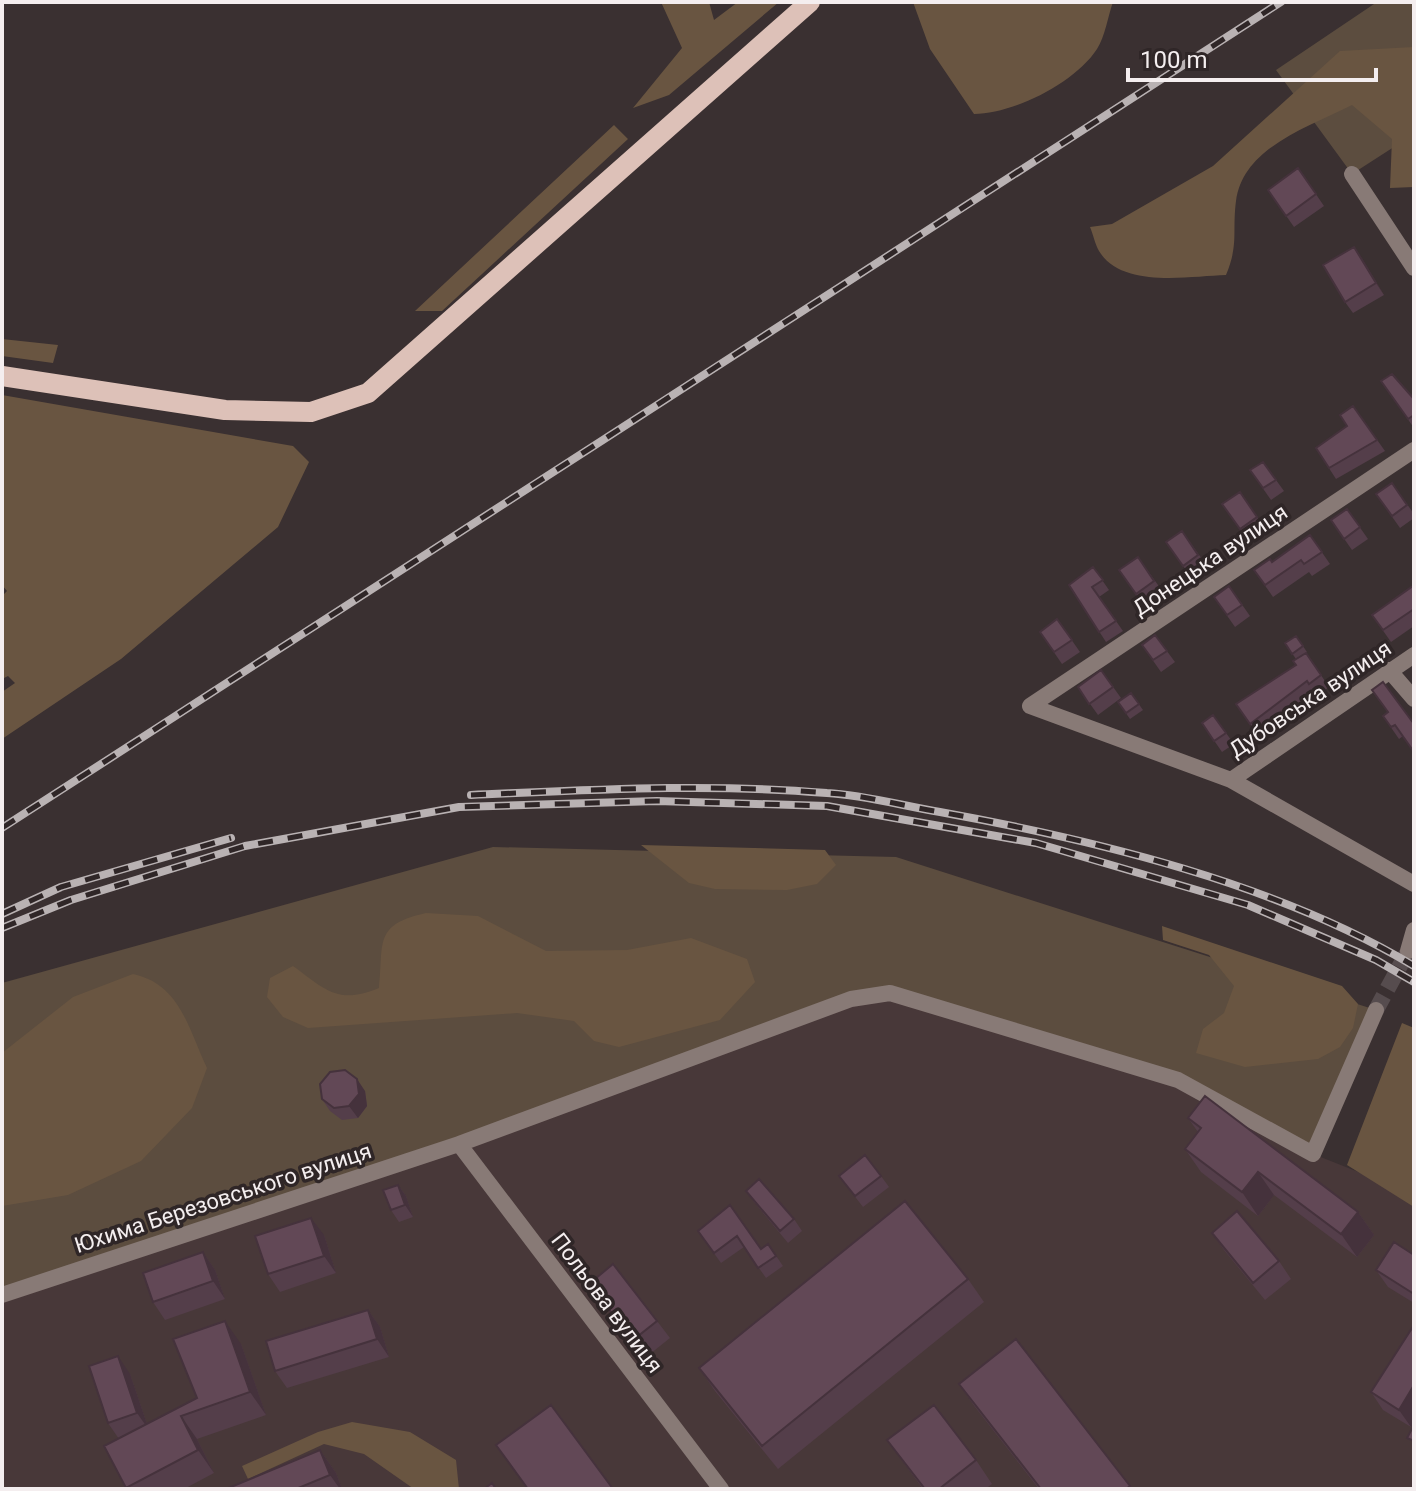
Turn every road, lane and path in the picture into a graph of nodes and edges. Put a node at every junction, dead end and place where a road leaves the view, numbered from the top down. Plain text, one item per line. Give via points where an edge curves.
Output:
1 (810, 2) edge
2 (1352, 174) dead end
3 (1414, 268) edge
4 (2, 376) edge
5 (1414, 450) edge
6 (1414, 655) edge
7 (1389, 670) junction
8 (1414, 699) edge
9 (1231, 780) junction
10 (1414, 884) edge
11 (1414, 930) edge
12 (1408, 951) dead end
13 (1376, 1010) tunnel mouth
14 (459, 1144) junction
15 (2, 1295) edge
16 (721, 1489) edge

1 - 4 main road via 368,393 311,412 225,410
2 - 3 street
5 - 9 street, Донецька вулиця via 1030,706
6 - 7 street, Дубовська вулиця
7 - 8 street
7 - 9 street, Дубовська вулиця
9 - 10 street
11 - 12 street
13 - 14 street, Юхима Березовського вулиця via 1313,1154 1178,1080 890,993 851,999
14 - 15 street, Юхима Березовського вулиця
14 - 16 street, Польова вулиця

